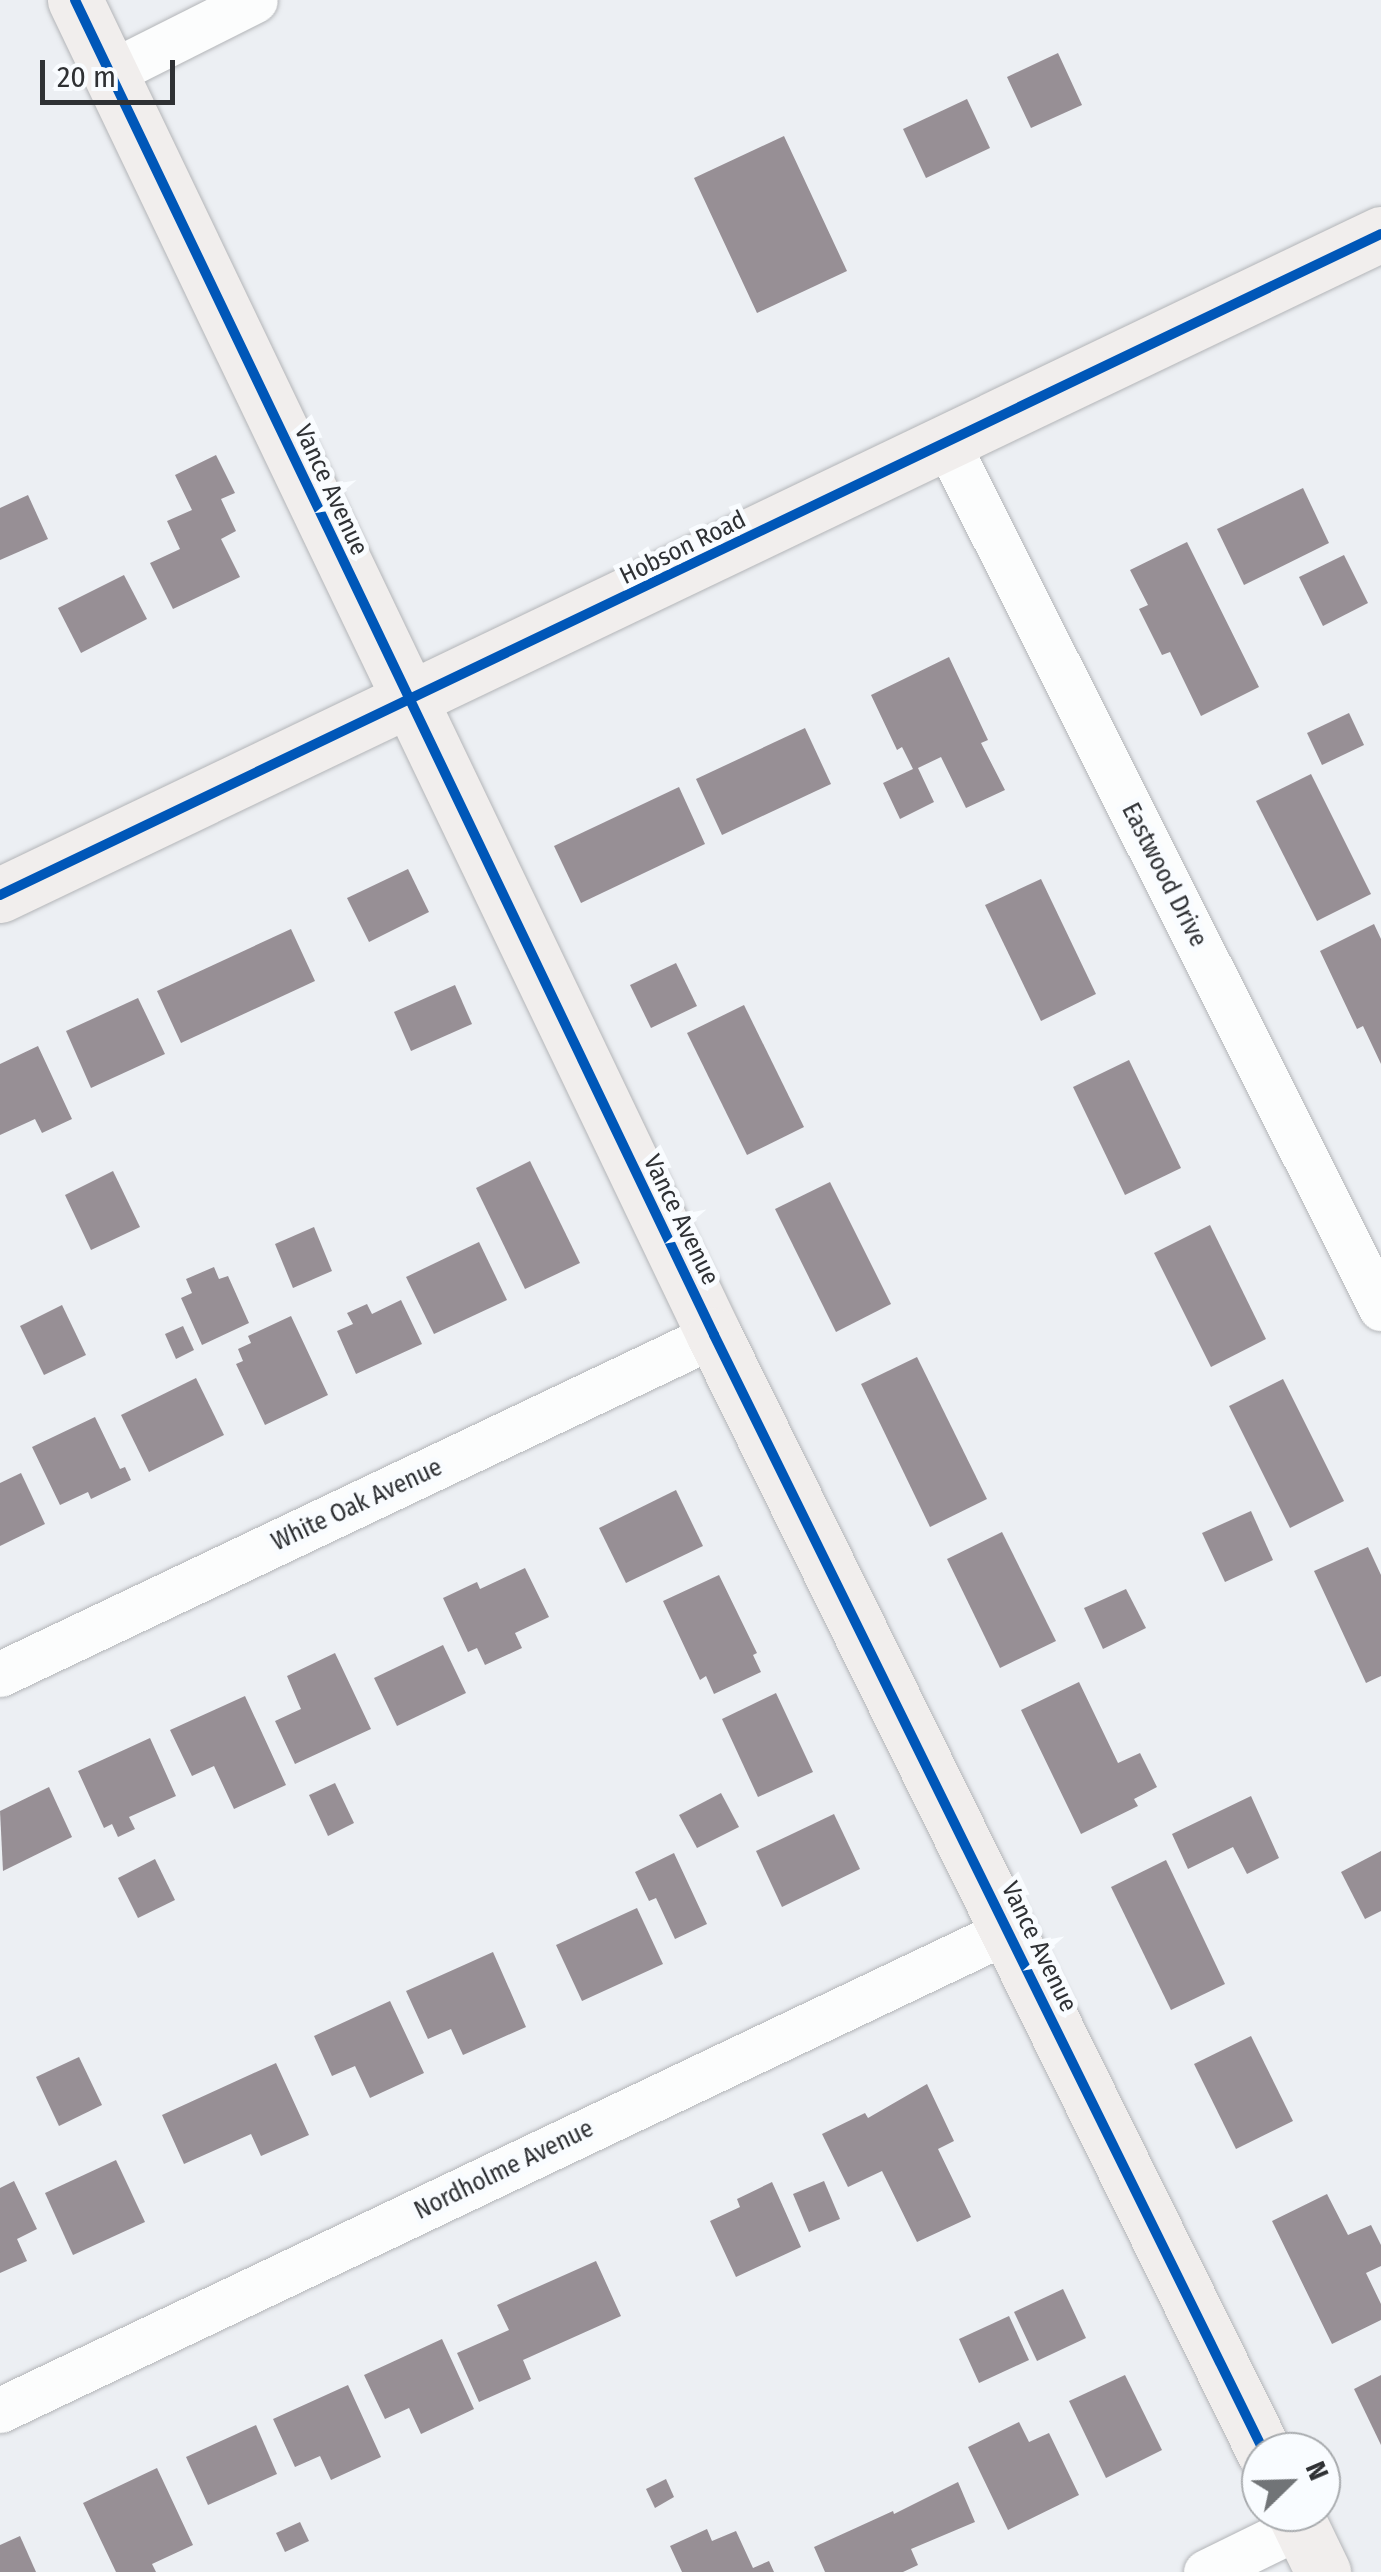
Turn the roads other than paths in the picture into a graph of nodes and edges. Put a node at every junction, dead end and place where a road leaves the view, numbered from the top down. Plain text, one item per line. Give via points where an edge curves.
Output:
1 (75, 0) edge
2 (254, 0) edge
3 (110, 72) junction
4 (1381, 234) edge
5 (947, 443) junction
6 (410, 701) junction
7 (0, 895) edge
8 (1381, 1308) edge
9 (714, 1335) junction
10 (0, 1674) edge
11 (1009, 1930) junction
12 (0, 2410) edge
13 (1254, 2432) edge
14 (1306, 2537) edge
15 (1206, 2572) edge

1 - 3 street, Vance Avenue
2 - 3 street
3 - 6 street, Vance Avenue
4 - 5 street, Hobson Road
5 - 6 street, Hobson Road
5 - 8 street, Eastwood Drive
6 - 7 street, Hobson Road
6 - 9 street, Vance Avenue
9 - 10 street, White Oak Avenue
9 - 11 street, Vance Avenue
11 - 12 street, Nordholme Avenue
11 - 13 street, Vance Avenue
14 - 15 street

